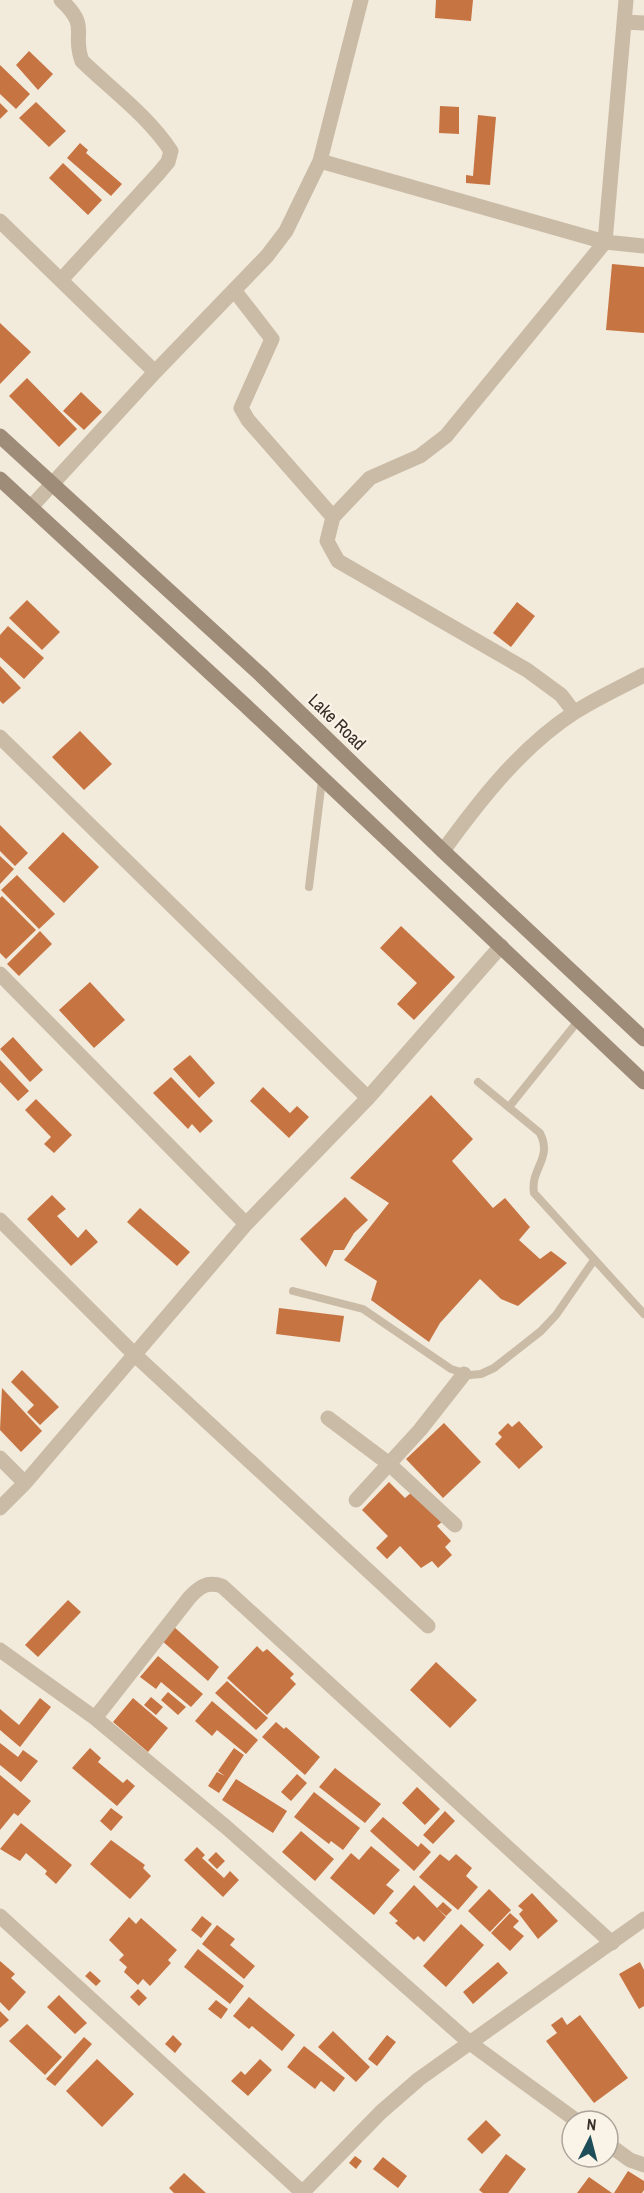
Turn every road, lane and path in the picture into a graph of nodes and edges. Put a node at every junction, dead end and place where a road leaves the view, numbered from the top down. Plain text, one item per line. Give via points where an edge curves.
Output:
1 (61, 0) edge
2 (361, 0) edge
3 (626, 0) edge
4 (624, 22) junction
5 (644, 23) edge
6 (320, 161) junction
7 (0, 221) edge
8 (605, 242) junction
9 (644, 246) edge
10 (61, 280) junction
11 (234, 290) junction
12 (155, 372) junction
13 (0, 436) edge
14 (0, 480) edge
15 (53, 483) junction
16 (31, 507) junction
17 (333, 517) junction
18 (644, 675) edge
19 (574, 712) junction
20 (0, 737) edge
21 (322, 778) junction
22 (443, 851) junction
23 (309, 887) dead end
24 (501, 946) junction
25 (0, 974) edge
26 (578, 1021) junction
27 (644, 1039) edge
28 (478, 1082) dead end
29 (644, 1082) edge
30 (368, 1098) junction
31 (509, 1107) junction
32 (0, 1220) edge
33 (246, 1224) junction
34 (594, 1260) junction
35 (293, 1291) dead end
36 (644, 1314) edge
37 (135, 1355) junction
38 (464, 1374) junction
39 (328, 1418) dead end
40 (0, 1458) edge
41 (388, 1463) junction
42 (25, 1483) junction
43 (357, 1500) dead end
44 (0, 1508) edge
45 (455, 1525) dead end
46 (428, 1626) dead end
47 (0, 1650) edge
48 (95, 1718) junction
49 (0, 1916) edge
50 (644, 1919) edge
51 (612, 1943) junction
52 (470, 2043) junction
53 (561, 2109) edge
54 (620, 2153) edge
55 (644, 2165) edge
56 (302, 2193) edge

1 - 10 street via 79,22 82,61 148,123 171,152 158,174
2 - 6 street
3 - 4 street
4 - 5 street
4 - 8 street
6 - 8 street
6 - 11 street via 286,231
7 - 10 street
8 - 9 street
8 - 17 street via 446,436 420,456 370,478
10 - 12 street
11 - 12 street
11 - 17 street via 272,339 241,408
12 - 15 street
13 - 15 main road, Lake Road
14 - 16 main road
15 - 16 street
15 - 22 main road, Lake Road via 261,675
16 - 21 main road
17 - 19 street via 327,541 338,561 527,670 561,695
18 - 19 street
19 - 22 street via 486,790
20 - 30 street
21 - 23 lane
21 - 24 main road
22 - 27 main road, Lake Road
24 - 26 main road
24 - 30 street
25 - 33 street
26 - 29 main road
26 - 31 lane
28 - 31 lane
30 - 33 street
31 - 34 lane via 540,1133 545,1144 534,1193
32 - 37 street
33 - 37 street
34 - 36 lane
34 - 38 lane via 556,1316 541,1331 494,1368 480,1374
35 - 38 lane via 363,1309
37 - 42 street
37 - 46 street
38 - 41 street
39 - 41 street
40 - 42 street
41 - 43 street
41 - 45 street
42 - 44 street
47 - 48 street
48 - 51 street via 189,1598 207,1584 222,1586
48 - 52 street via 226,1827
49 - 56 street
50 - 51 street
51 - 52 street
52 - 53 street
52 - 56 street via 381,2112
54 - 55 street

